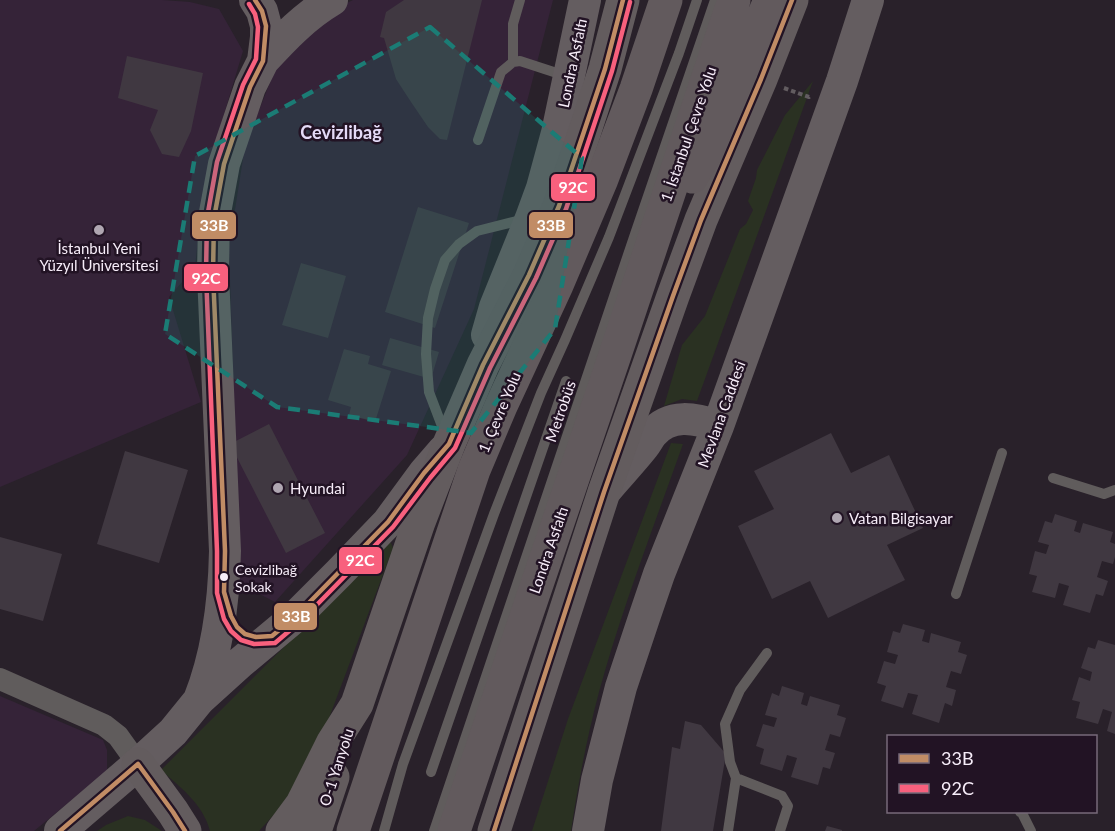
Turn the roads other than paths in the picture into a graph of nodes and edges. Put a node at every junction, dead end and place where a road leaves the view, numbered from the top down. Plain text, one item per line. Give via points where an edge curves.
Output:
1 (255, 0) edge
2 (332, 0) edge
3 (520, 0) edge
4 (585, 0) edge
5 (623, 0) edge
6 (666, 0) edge
7 (697, 0) edge
8 (715, 0) edge
9 (734, 0) edge
10 (770, 0) edge
11 (792, 0) edge
12 (868, 0) edge
13 (263, 61) junction
14 (513, 62) junction
15 (569, 78) junction
16 (478, 140) dead end
17 (531, 218) junction
18 (643, 268) junction
19 (483, 365) junction
20 (549, 375) junction
21 (566, 381) junction
22 (584, 387) junction
23 (718, 426) junction
24 (449, 444) junction
25 (1002, 453) dead end
26 (1053, 478) dead end
27 (1115, 490) edge
28 (604, 492) junction
29 (224, 592) junction
30 (956, 594) dead end
31 (272, 636) junction
32 (767, 653) dead end
33 (0, 679) edge
34 (199, 700) junction
35 (357, 704) junction
36 (138, 764) junction
37 (431, 772) dead end
38 (736, 778) junction
39 (1023, 813) edge
40 (60, 831) edge
41 (185, 831) edge
42 (282, 831) edge
43 (315, 831) edge
44 (353, 831) edge
45 (384, 831) edge
46 (434, 831) edge
47 (454, 831) edge
48 (496, 831) edge
49 (588, 831) edge
50 (728, 831) edge
51 (780, 831) edge
52 (1032, 831) edge

1 - 13 main road via 266,26
2 - 13 main road via 287,34
3 - 14 lane via 513,24
4 - 15 main road, Londra Asfaltı
5 - 19 main road via 605,69 559,206
6 - 44 highway, 1. Çevre Yolu via 602,179 474,470
7 - 20 lane via 609,237
8 - 22 lane, Metrobüs
9 - 18 highway, 1. İstanbul Çevre Yolu
10 - 18 highway via 705,154
11 - 28 main road via 701,220
12 - 23 main road, Mevlana Caddesi via 823,96
13 - 29 main road via 224,164 214,218
14 - 15 lane via 520,60
14 - 16 lane via 501,72
15 - 17 main road, Londra Asfaltı
17 - 19 main road, Londra Asfaltı via 495,307
17 - 24 lane via 477,231 459,244 446,260 435,289 428,318 429,392
18 - 47 highway, Londra Asfaltı
19 - 24 main road
20 - 21 lane
20 - 45 lane via 436,672
21 - 22 lane
21 - 37 lane
22 - 46 lane, Metrobüs
23 - 28 main road via 679,418 665,423
23 - 49 main road, Mevlana Caddesi via 659,574 621,687
24 - 31 main road via 388,522
24 - 35 main road
25 - 30 lane
26 - 27 lane via 1104,494
28 - 48 main road
29 - 31 main road via 237,627 256,637
29 - 34 main road via 213,659
31 - 34 main road
32 - 38 lane via 740,690 725,724
33 - 36 street via 104,725 118,736
34 - 36 main road via 173,732
35 - 42 main road via 302,804
35 - 43 main road, O-1 Yanyolu
36 - 40 main road
36 - 41 main road
38 - 50 lane
38 - 51 lane via 782,795 788,806
39 - 52 lane

